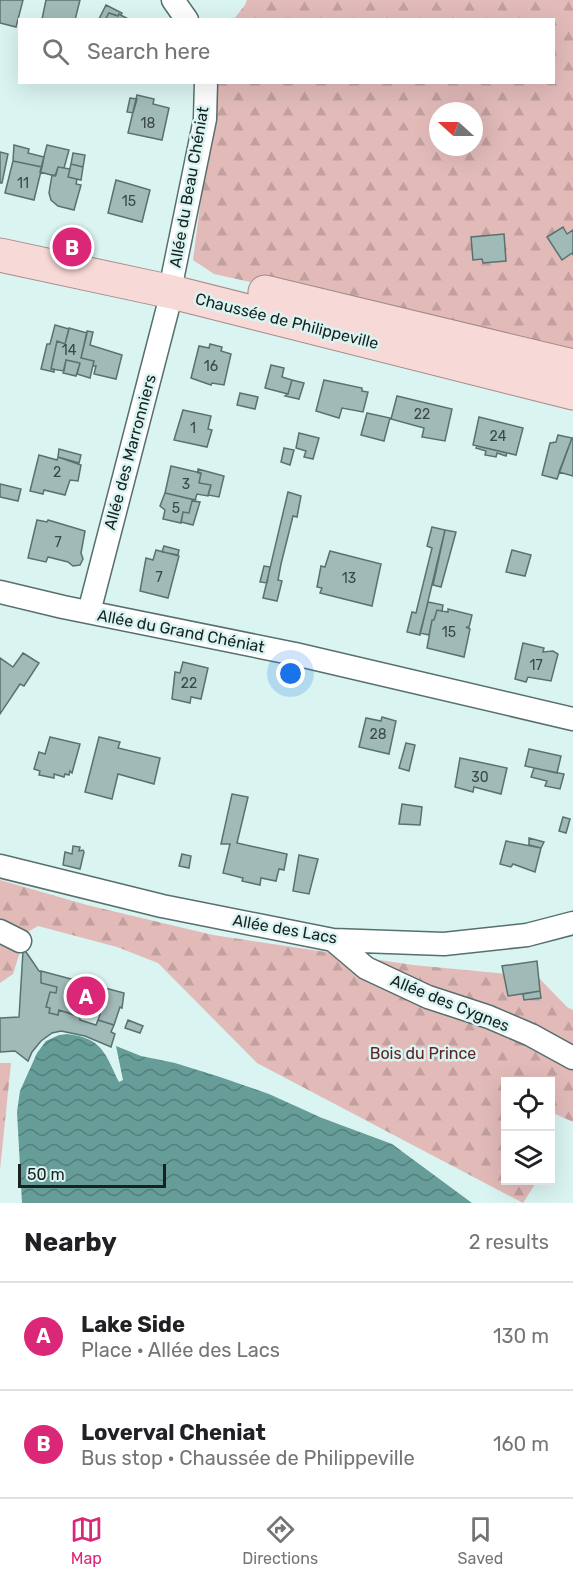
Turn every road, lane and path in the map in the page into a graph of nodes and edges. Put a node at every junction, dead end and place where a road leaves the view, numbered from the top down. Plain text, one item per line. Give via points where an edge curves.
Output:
1 (173, 0) edge
2 (186, 18) edge
3 (206, 84) edge
4 (0, 235) edge
5 (0, 255) edge
6 (173, 283) junction
7 (573, 366) edge
8 (573, 393) edge
9 (0, 592) edge
10 (89, 612) junction
11 (573, 719) edge
12 (0, 866) edge
13 (573, 923) edge
14 (333, 940) junction
15 (573, 1058) edge

1 - 2 street
3 - 6 street, Allée du Beau Chéniat via 205,119
4 - 6 main road, Chaussée de Philippeville
5 - 6 main road, Chaussée de Philippeville
6 - 7 main road, Chaussée de Philippeville via 225,282
6 - 8 main road, Chaussée de Philippeville
6 - 10 street, Allée des Marronniers
9 - 10 street, Allée du Grand Chéniat
10 - 11 street, Allée du Grand Chéniat via 295,654
12 - 14 street, Allée des Lacs via 162,906
13 - 14 street, Allée des Lacs via 527,935 444,944
14 - 15 street, Allée des Cygnes via 366,968 428,997 489,1017

